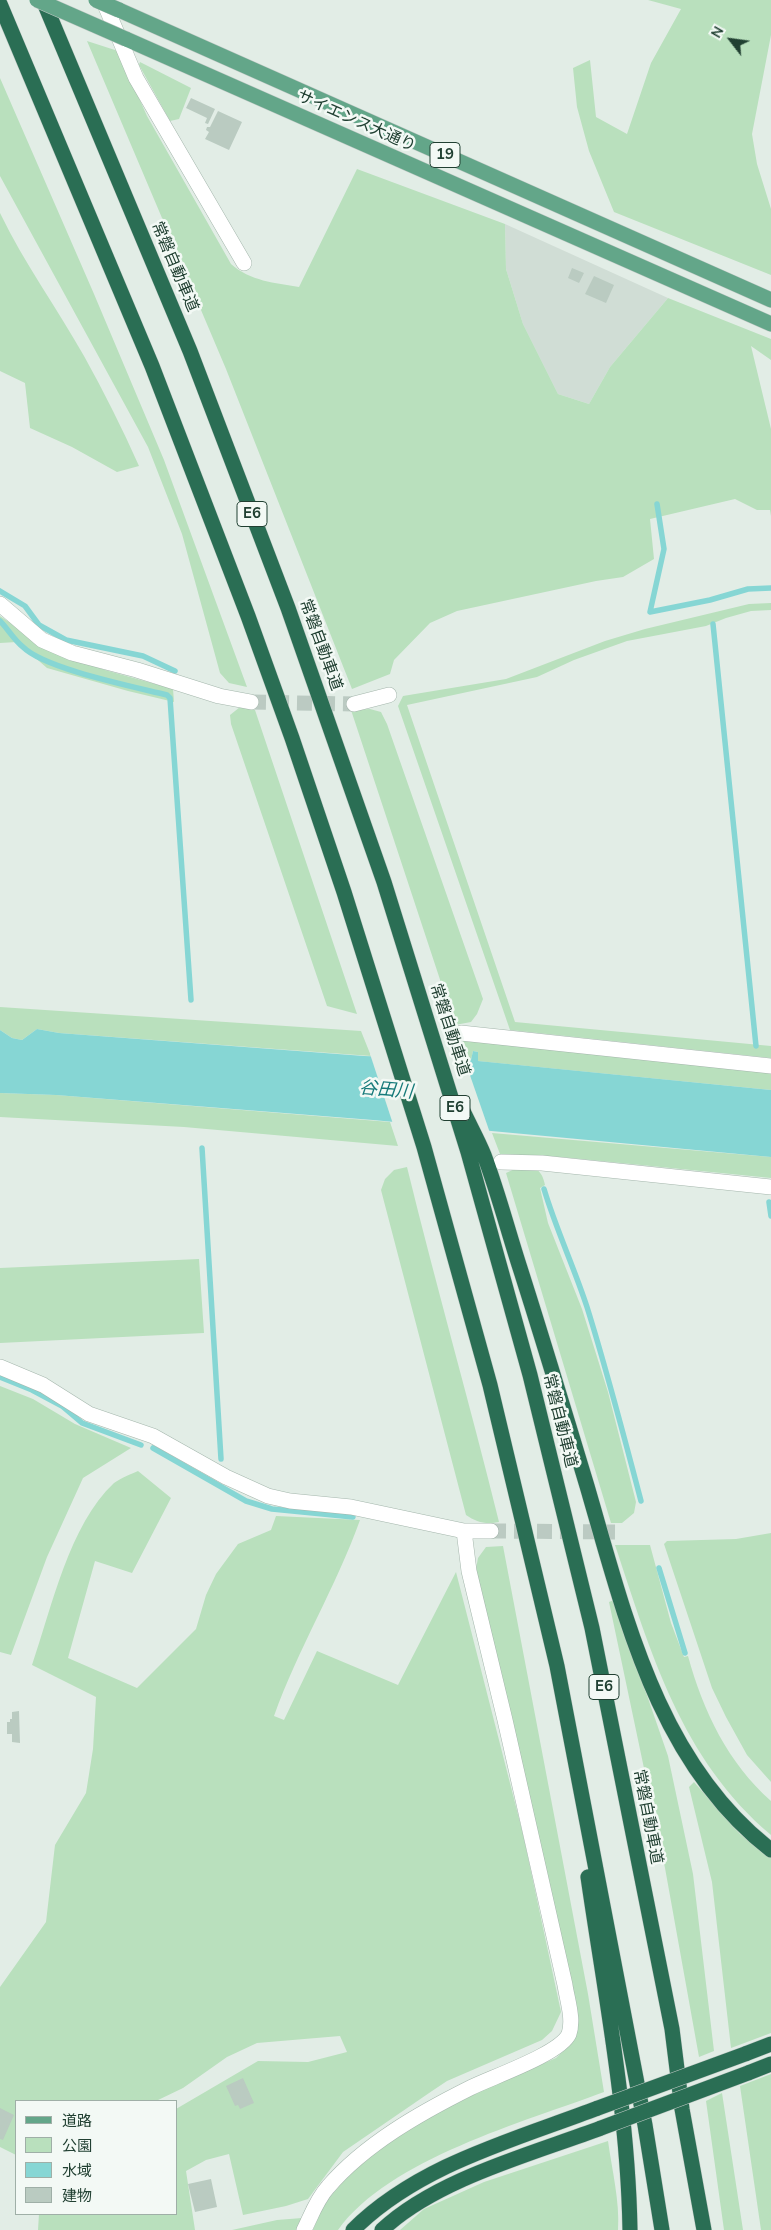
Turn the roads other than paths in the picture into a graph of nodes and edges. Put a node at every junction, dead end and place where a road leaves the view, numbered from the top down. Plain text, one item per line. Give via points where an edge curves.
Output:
1 (37, 0) edge
2 (44, 0) edge
3 (96, 0) edge
4 (103, 0) edge
5 (0, 4) edge
6 (244, 263) dead end
7 (771, 300) edge
8 (771, 324) edge
9 (0, 604) edge
10 (389, 695) dead end
11 (251, 702) tunnel mouth
12 (354, 704) tunnel mouth
13 (460, 1034) dead end
14 (442, 1064) junction
15 (771, 1066) edge
16 (501, 1162) dead end
17 (771, 1188) edge
18 (0, 1367) edge
19 (464, 1531) junction
20 (491, 1531) tunnel mouth
21 (557, 1666) junction
22 (771, 1850) edge
23 (771, 2044) edge
24 (771, 2064) edge
25 (304, 2230) edge
26 (354, 2230) edge
27 (382, 2230) edge
28 (630, 2230) edge
29 (662, 2230) edge
30 (704, 2230) edge

1 - 8 main road, サイエンス大通り / 19, bridge
2 - 14 highway, 常磐自動車道 / E6 via 190,351 288,608 384,882
3 - 7 main road, サイエンス大通り / 19, bridge
4 - 6 street via 136,78
5 - 21 highway, E6 via 152,366 245,606 292,738 424,1146 490,1385
9 - 11 street via 42,640 72,653 219,696
10 - 12 street
13 - 15 street
14 - 22 highway via 484,1154 553,1371 623,1610 646,1671 668,1722 702,1778 721,1804
14 - 30 highway, 常磐自動車道 / E6 via 530,1374 592,1628 672,2029 682,2109
16 - 17 street via 542,1163
18 - 19 street via 43,1385 89,1414 153,1436 226,1477 268,1496 350,1508
19 - 20 street
19 - 25 street via 469,1571 565,1985 569,2033 558,2047 470,2088 386,2136 326,2188
21 - 28 highway via 625,2130
21 - 29 highway, E6 via 646,2125
23 - 26 highway, bridge via 438,2170 405,2187 370,2213
24 - 27 highway, bridge via 469,2178 422,2200

